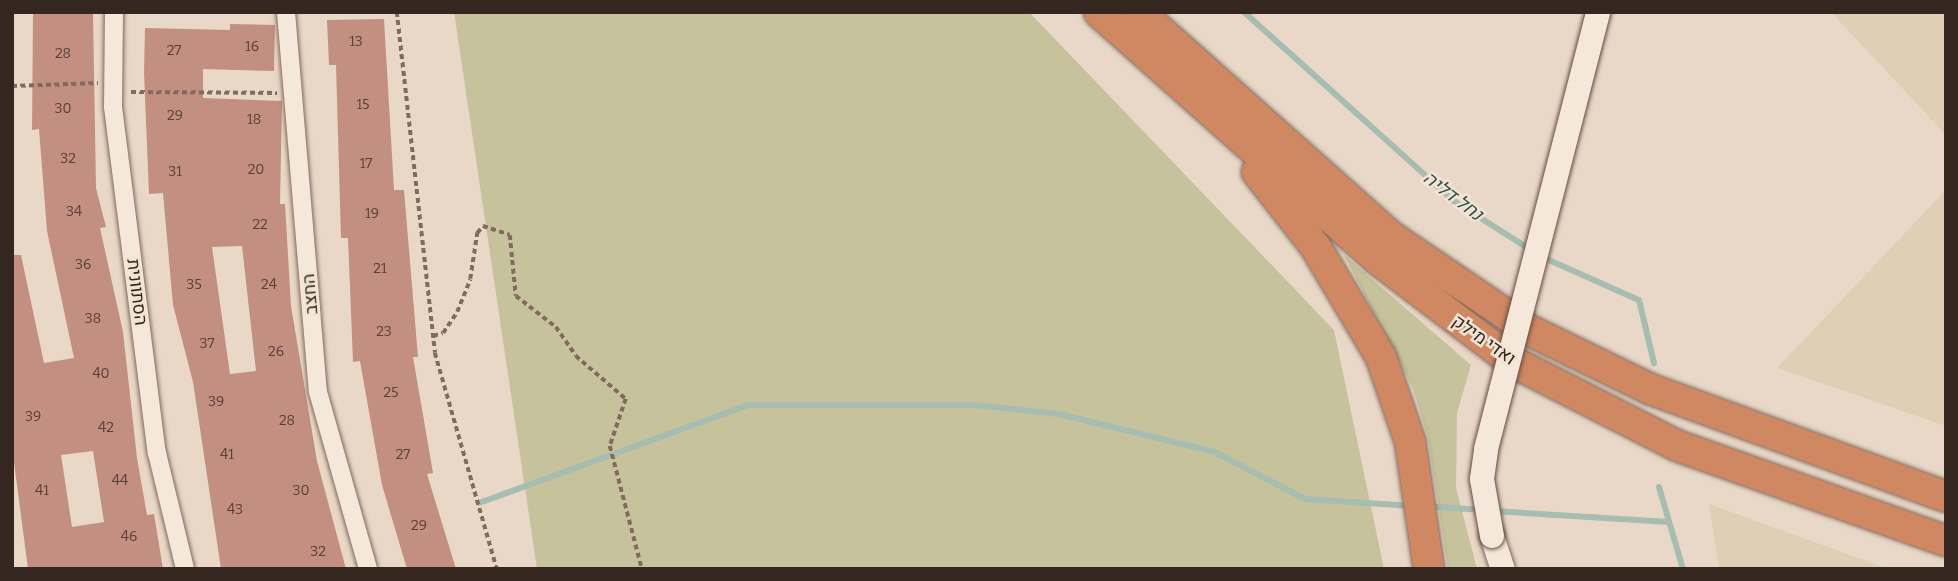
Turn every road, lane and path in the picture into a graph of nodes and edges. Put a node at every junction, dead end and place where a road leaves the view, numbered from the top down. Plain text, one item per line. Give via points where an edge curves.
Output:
1 (114, 12) edge
2 (286, 12) edge
3 (397, 12) edge
4 (1099, 12) edge
5 (1139, 12) edge
6 (1598, 12) edge
7 (1142, 50) junction
8 (12, 86) edge
9 (115, 87) junction
10 (294, 94) junction
11 (433, 336) junction
12 (1946, 497) edge
13 (1946, 541) edge
14 (185, 569) edge
15 (368, 569) edge
16 (498, 569) edge
17 (642, 569) edge
18 (1429, 569) edge
19 (1503, 569) edge

1 - 9 street, הסתוונית
2 - 10 street, החצב
3 - 11 path via 417,152
4 - 7 highway, ואדי מילק
5 - 12 highway, ואדי מילק via 1393,238 1529,330 1650,390
6 - 19 street, bridge via 1486,449 1482,479
7 - 13 highway, ואדי מילק via 1376,258 1513,362 1678,446
7 - 18 highway via 1255,170 1315,246 1360,319 1386,370 1410,441
8 - 9 path
9 - 10 path
9 - 14 street, הסתוונית via 157,453
10 - 15 street, החצב via 318,392
11 - 16 path
11 - 17 path via 443,333 457,312 470,278 477,233 484,226 510,235 516,296 556,327 576,356 626,399 610,446

